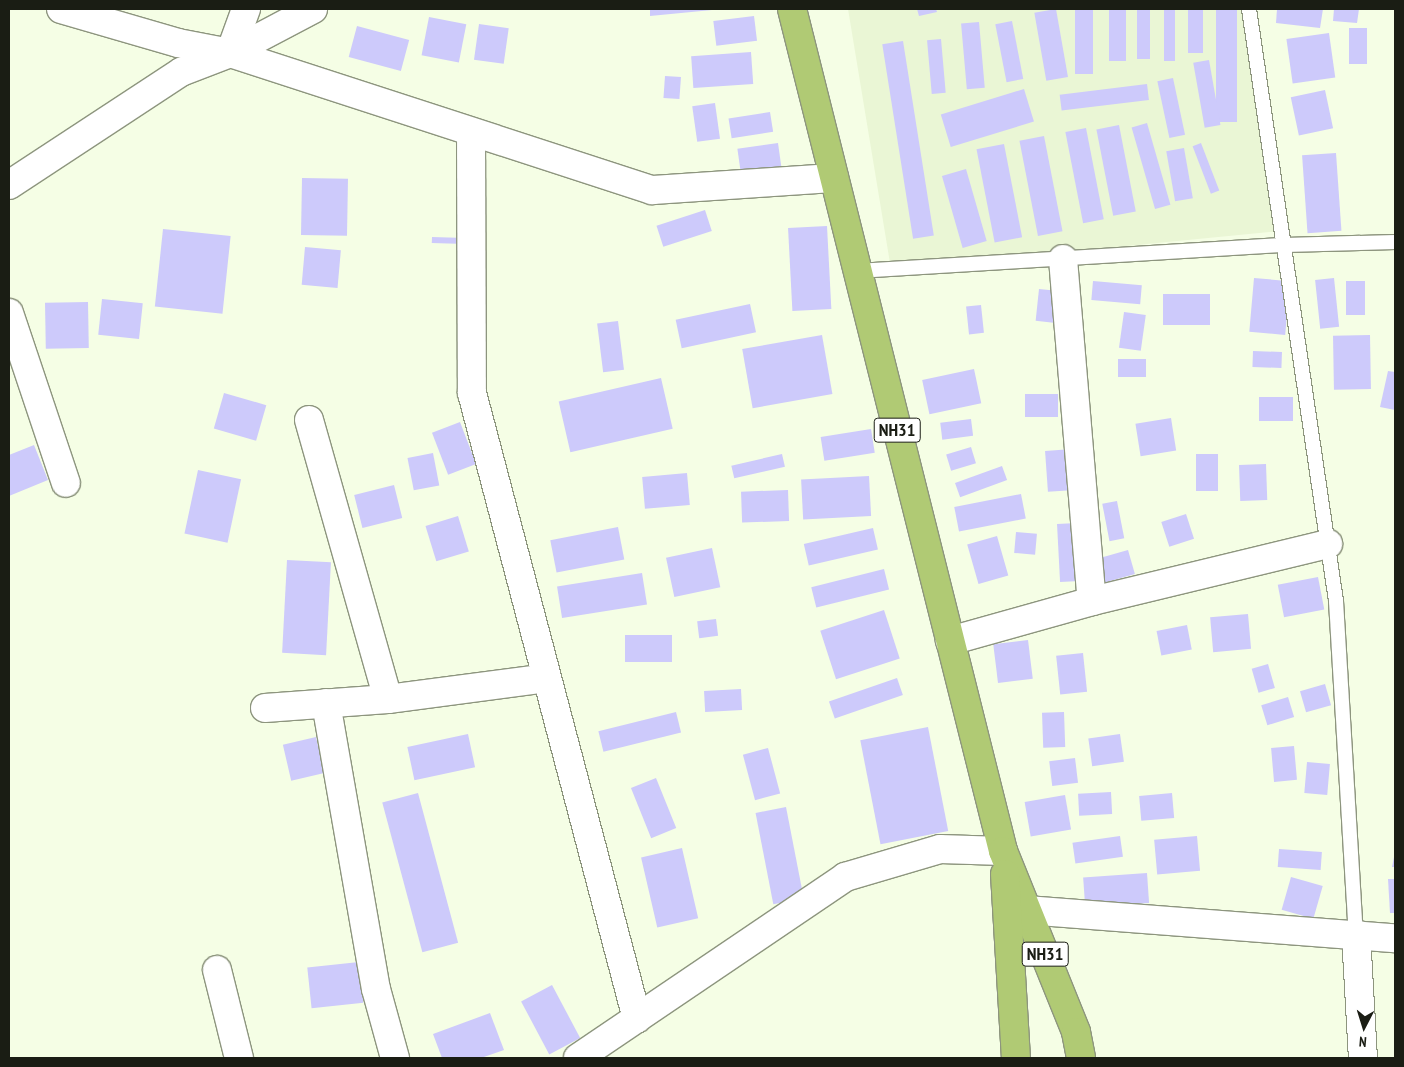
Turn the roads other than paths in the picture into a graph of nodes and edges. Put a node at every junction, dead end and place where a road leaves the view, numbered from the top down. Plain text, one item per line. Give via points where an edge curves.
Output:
1 (61, 9) edge
2 (246, 9) edge
3 (313, 9) edge
4 (792, 9) edge
5 (1248, 9) edge
6 (230, 53) junction
7 (471, 132) junction
8 (834, 178) junction
9 (9, 185) edge
10 (1395, 242) edge
11 (1285, 245) junction
12 (1063, 259) junction
13 (857, 271) junction
14 (9, 313) edge
15 (309, 420) dead end
16 (66, 483) dead end
17 (1328, 544) junction
18 (1092, 601) junction
19 (950, 641) junction
20 (547, 678) junction
21 (388, 699) junction
22 (326, 703) junction
23 (265, 708) dead end
24 (1003, 850) junction
25 (1027, 910) junction
26 (1356, 934) junction
27 (1395, 938) edge
28 (217, 970) dead end
29 (637, 1019) junction
30 (239, 1058) edge
31 (395, 1058) edge
32 (578, 1058) edge
33 (1016, 1058) edge
34 (1081, 1058) edge
35 (1364, 1058) edge

1 - 6 street
2 - 6 street
3 - 6 street
4 - 8 highway, NH31
5 - 11 lane
6 - 7 street
6 - 9 street via 181,72
7 - 8 street via 652,190
7 - 20 street via 472,393
8 - 13 highway, NH31
10 - 11 lane
11 - 12 lane
11 - 17 lane
12 - 13 lane
12 - 18 street
13 - 19 highway, NH31
14 - 16 street
15 - 21 street
17 - 18 street
17 - 26 lane via 1336,601
18 - 19 street
19 - 24 highway, NH31
20 - 21 street
20 - 29 street
21 - 22 street
22 - 23 street
22 - 31 street via 376,988
24 - 25 highway, NH31
24 - 29 street via 940,849 845,877
24 - 33 highway, NH31
25 - 26 street
25 - 34 highway, NH31 via 1076,1032
26 - 27 street
26 - 35 street
28 - 30 street
29 - 32 street

